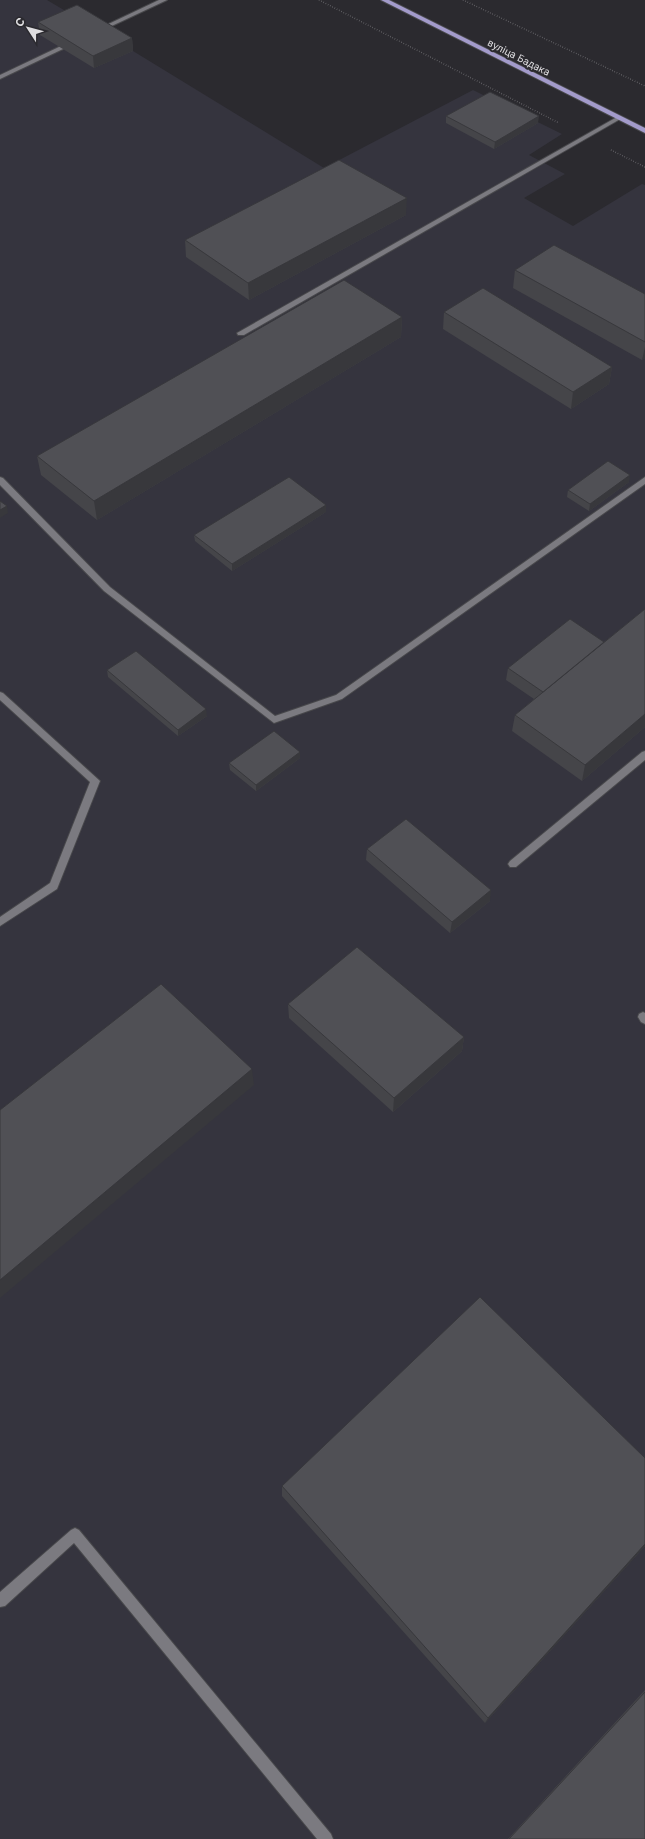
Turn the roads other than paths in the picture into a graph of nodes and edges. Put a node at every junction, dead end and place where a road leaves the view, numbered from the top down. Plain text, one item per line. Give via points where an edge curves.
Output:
1 (164, 0) edge
2 (384, 0) edge
3 (99, 30) edge
4 (61, 48) edge
5 (0, 77) edge
6 (620, 118) junction
7 (645, 131) edge
8 (241, 333) dead end
9 (0, 480) edge
10 (645, 480) edge
11 (0, 695) edge
12 (645, 755) edge
13 (513, 864) dead end
14 (0, 922) edge
15 (0, 1600) edge
16 (326, 1839) edge

1 - 3 lane
2 - 6 main road, вуліца Бадака
4 - 5 lane
6 - 7 main road, вуліца Бадака
6 - 8 lane
9 - 10 lane via 107,589 274,720 338,697
11 - 14 lane via 95,781 54,886
12 - 13 lane
15 - 16 lane via 75,1534

